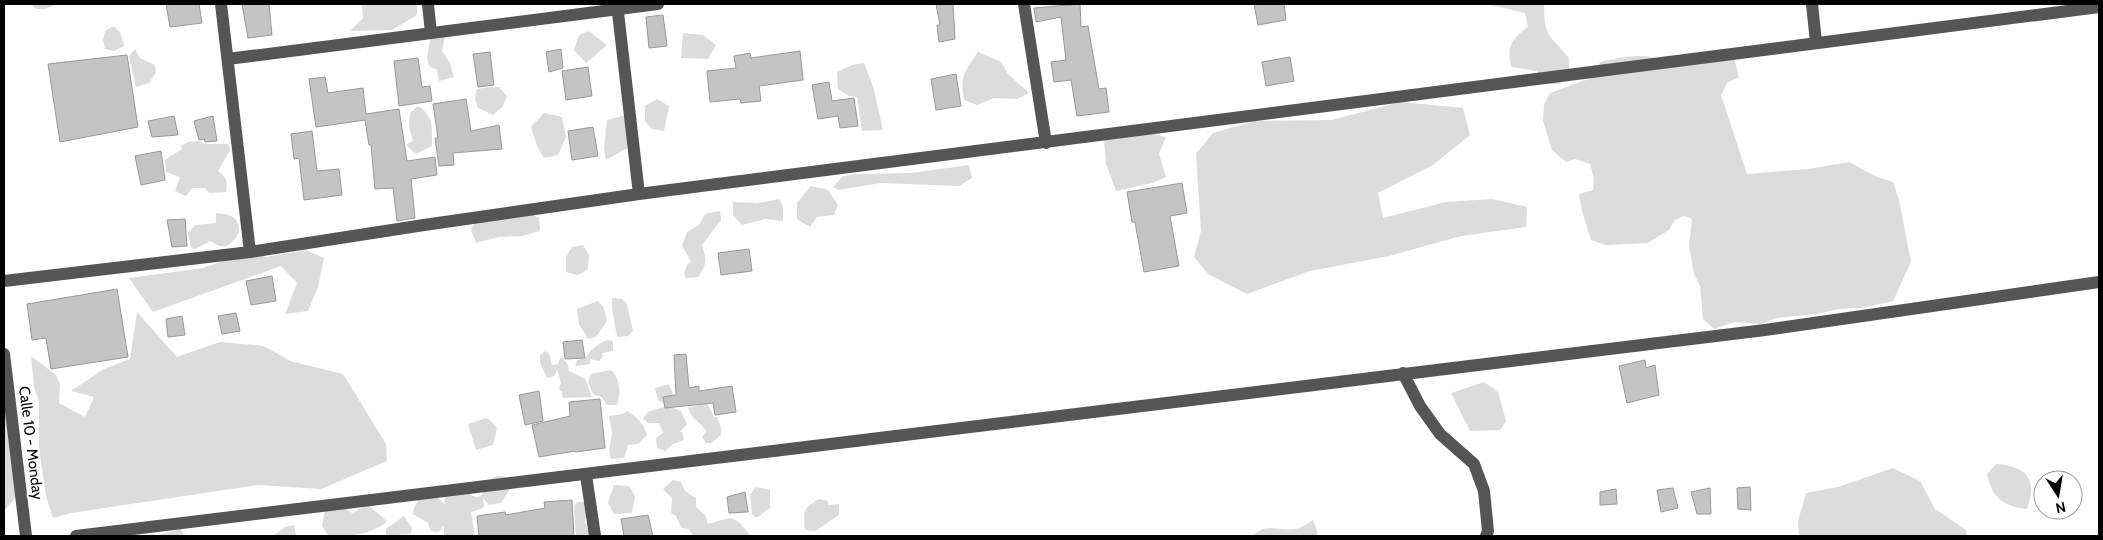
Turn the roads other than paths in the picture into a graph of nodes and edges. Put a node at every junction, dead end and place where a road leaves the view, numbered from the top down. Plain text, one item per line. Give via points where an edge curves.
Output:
1 (221, 4) edge
2 (428, 4) edge
3 (658, 4) edge
4 (1024, 4) edge
5 (1812, 4) edge
6 (617, 6) edge
7 (2099, 7) edge
8 (432, 33) junction
9 (1816, 42) junction
10 (228, 59) junction
11 (1046, 143) junction
12 (639, 194) junction
13 (250, 252) junction
14 (4, 281) edge
15 (2099, 282) edge
16 (4, 354) edge
17 (1403, 373) junction
18 (586, 475) junction
19 (154, 532) edge
20 (26, 536) edge
21 (76, 536) edge
22 (595, 536) edge
23 (1486, 536) edge

1 - 10 street
2 - 8 street
3 - 6 street
4 - 11 street
5 - 9 street
6 - 8 street
6 - 12 street
7 - 9 street
8 - 10 street
9 - 11 street
10 - 13 street
11 - 12 street
12 - 13 street
13 - 14 street
15 - 17 street via 1765,330
16 - 20 street, Calle 10 - Monday
17 - 18 street
17 - 23 street via 1420,406 1440,434 1474,464 1484,491
18 - 19 street
18 - 22 street
19 - 21 street

